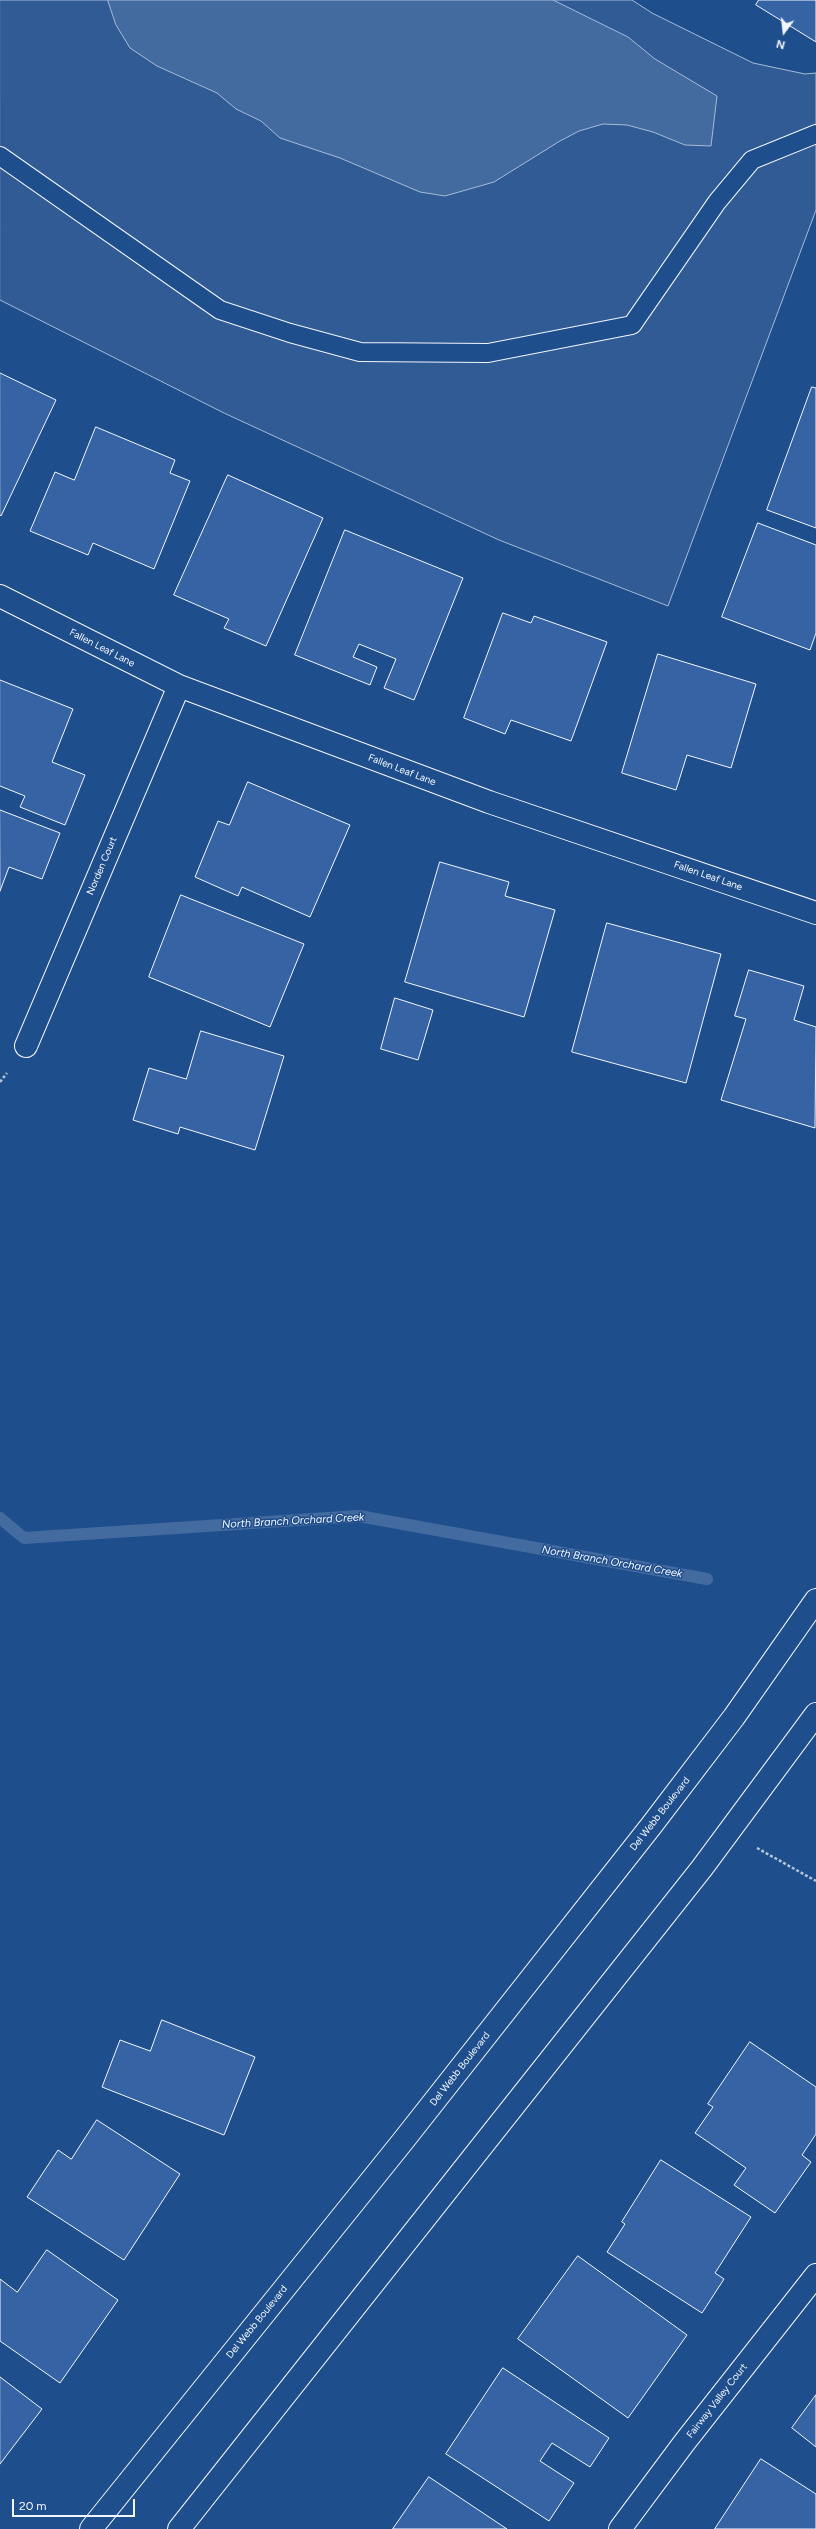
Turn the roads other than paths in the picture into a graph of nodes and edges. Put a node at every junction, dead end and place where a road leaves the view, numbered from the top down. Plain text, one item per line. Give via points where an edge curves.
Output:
1 (816, 134) edge
2 (0, 156) edge
3 (0, 596) edge
4 (179, 686) junction
5 (816, 913) edge
6 (26, 1046) dead end
7 (816, 1600) edge
8 (816, 1714) edge
9 (816, 2275) edge
10 (91, 2529) edge
11 (179, 2529) edge
12 (620, 2529) edge

1 - 2 lane via 752,160 717,202 632,326 488,353 360,352 220,310
3 - 4 street, Fallen Leaf Lane
4 - 5 street, Fallen Leaf Lane via 489,802
4 - 6 street, Norden Court
7 - 10 street, Del Webb Boulevard via 734,1717 651,1826
8 - 11 street via 730,1832
9 - 12 street, Fairway Valley Court

